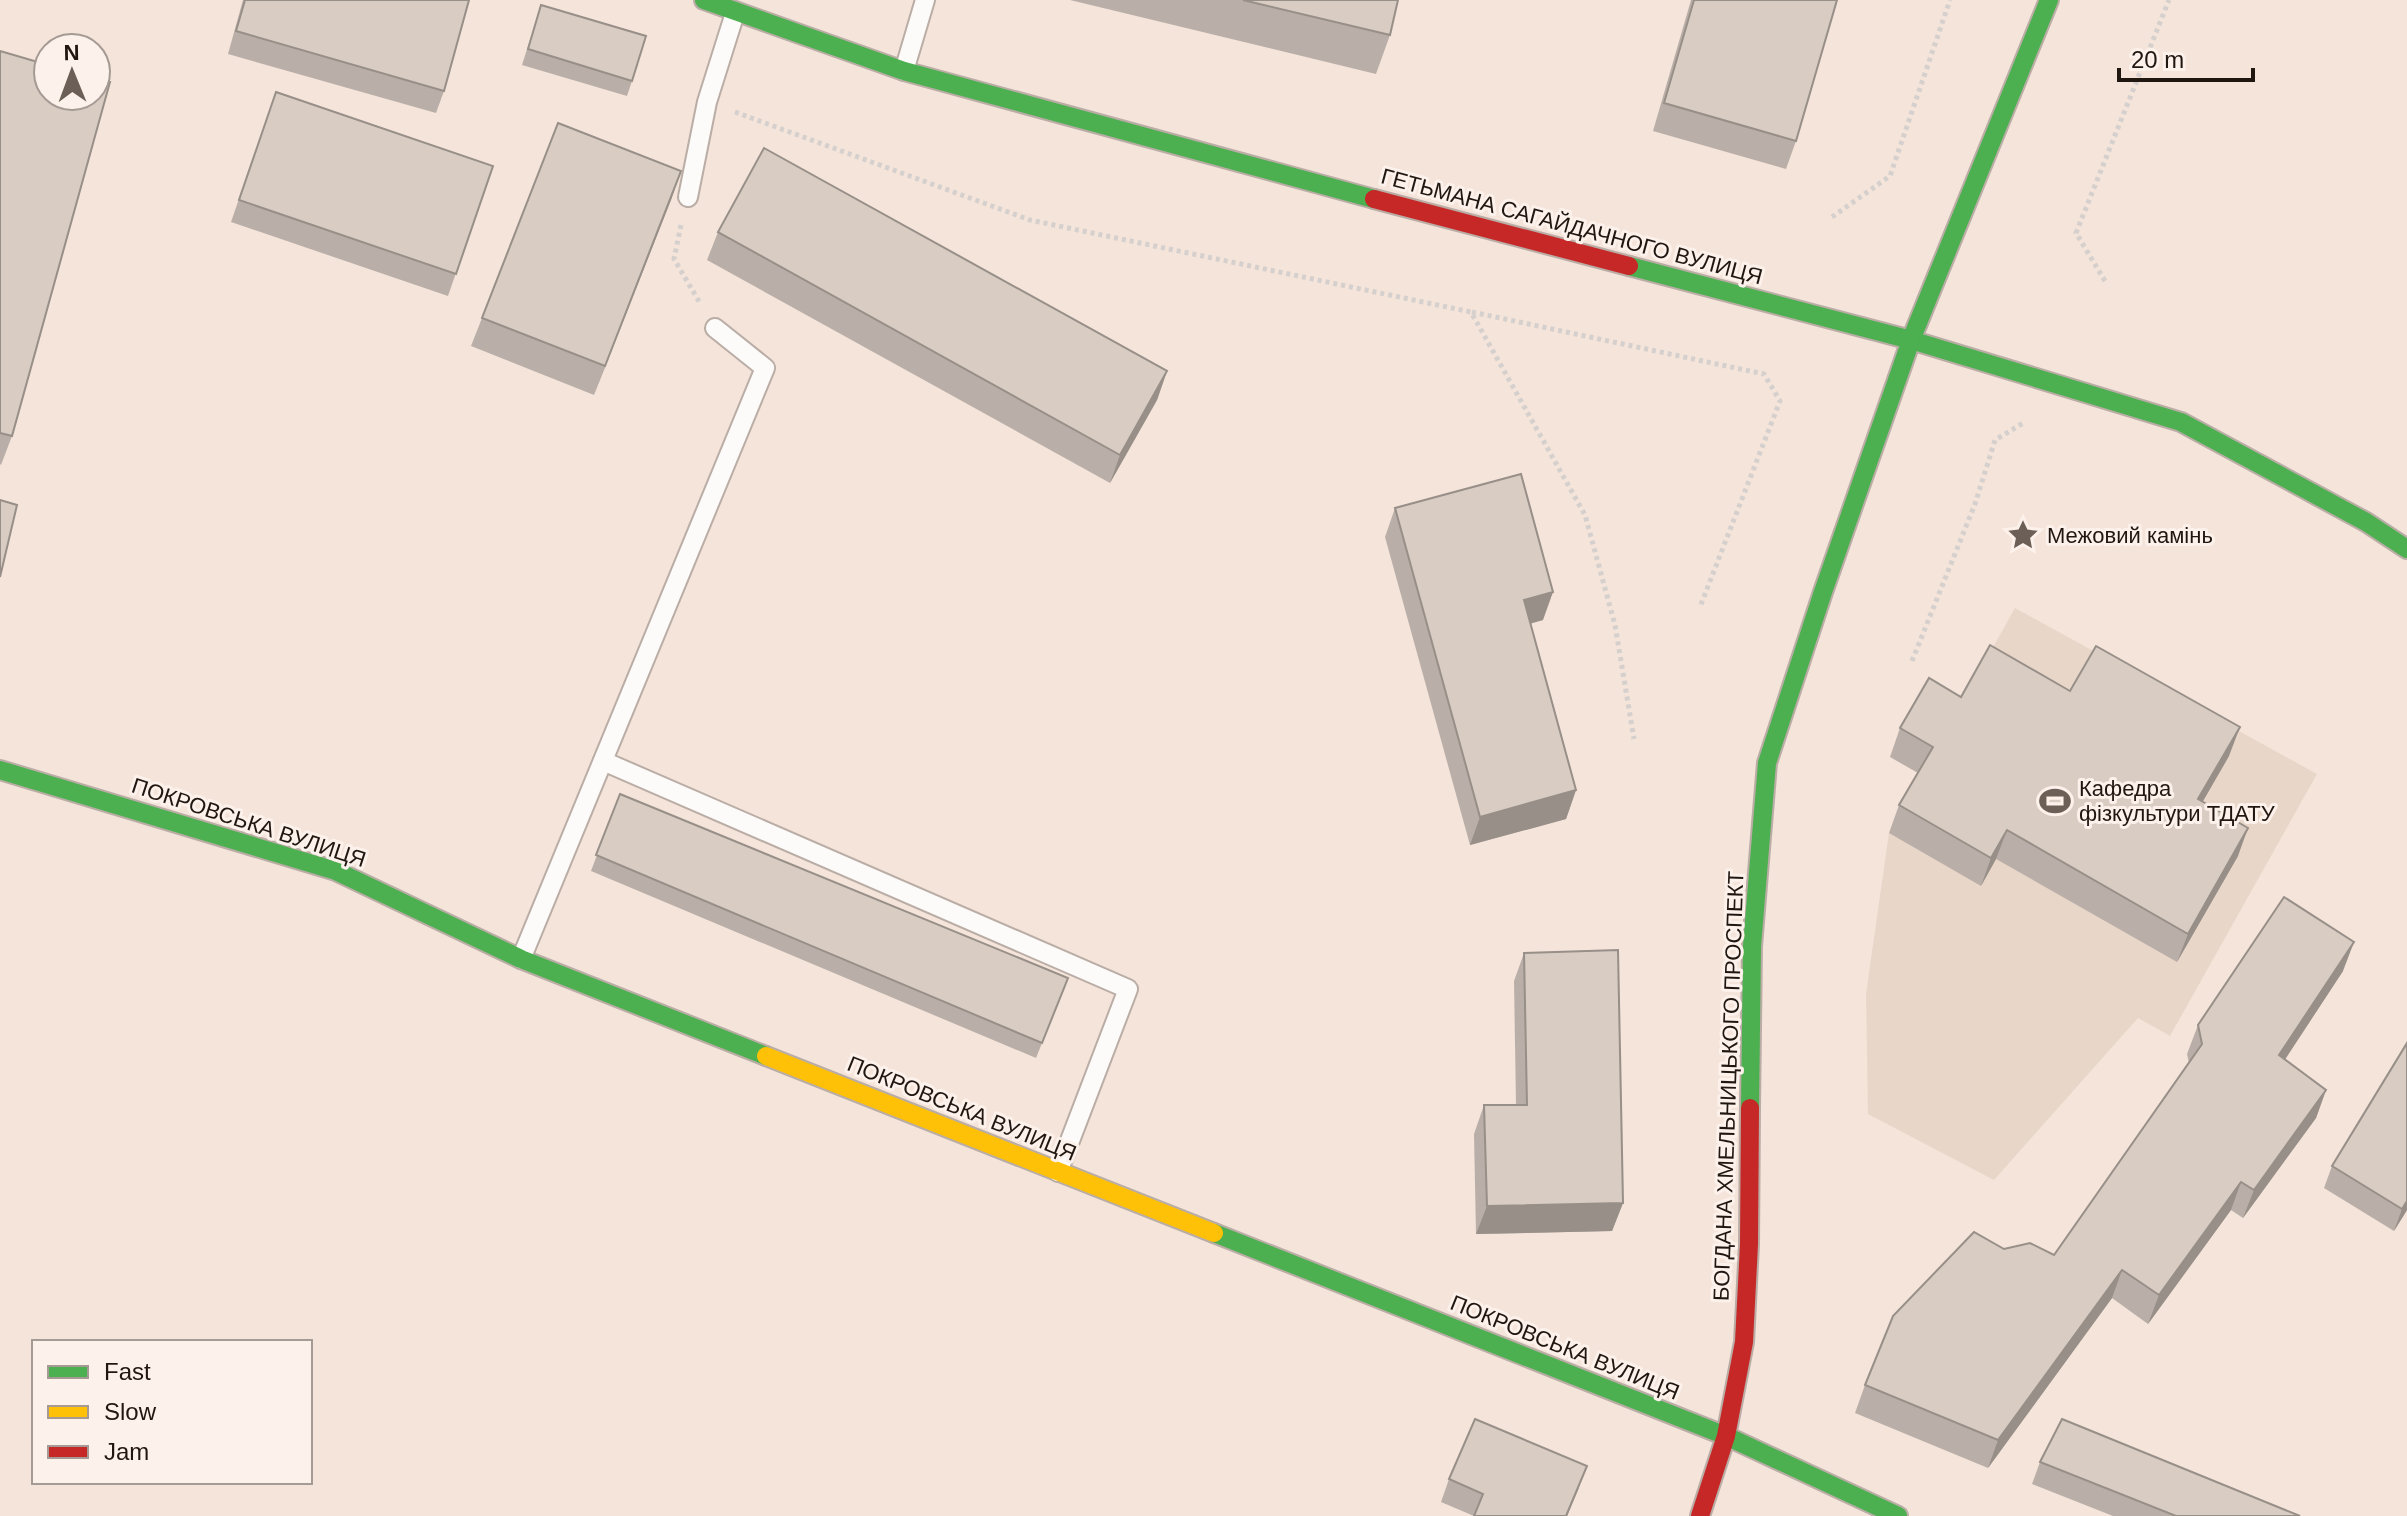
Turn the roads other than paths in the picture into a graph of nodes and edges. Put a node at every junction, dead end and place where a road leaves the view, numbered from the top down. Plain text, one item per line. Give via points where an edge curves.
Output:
1 (704, 0) edge
2 (925, 0) edge
3 (2049, 0) edge
4 (735, 13) junction
5 (904, 71) junction
6 (688, 197) dead end
7 (715, 328) road end
8 (1911, 340) junction
9 (2407, 549) edge
10 (603, 761) junction
11 (0, 770) edge
12 (521, 959) junction
13 (1058, 1172) junction
14 (1726, 1436) junction
15 (1700, 1516) edge
16 (1898, 1516) edge

1 - 4 main road, ГЕТЬМАНА САГАЙДАЧНОГО ВУЛИЦЯ
2 - 5 lane
3 - 8 main road, БОГДАНА ХМЕЛЬНИЦЬКОГО ПРОСПЕКТ
4 - 5 main road, ГЕТЬМАНА САГАЙДАЧНОГО ВУЛИЦЯ
4 - 6 lane via 707,102
5 - 8 main road, ГЕТЬМАНА САГАЙДАЧНОГО ВУЛИЦЯ
7 - 10 lane via 765,368
8 - 9 main road, ГЕТЬМАНА САГАЙДАЧНОГО ВУЛИЦЯ via 2181,422
8 - 14 main road, БОГДАНА ХМЕЛЬНИЦЬКОГО ПРОСПЕКТ via 1767,763 1752,946 1744,1342
10 - 12 lane
10 - 13 lane via 1128,989
11 - 12 main road, ПОКРОВСЬКА ВУЛИЦЯ via 336,871
12 - 13 main road, ПОКРОВСЬКА ВУЛИЦЯ
13 - 14 main road, ПОКРОВСЬКА ВУЛИЦЯ
14 - 15 main road, БОГДАНА ХМЕЛЬНИЦЬКОГО ПРОСПЕКТ
14 - 16 main road, ПОКРОВСЬКА ВУЛИЦЯ

